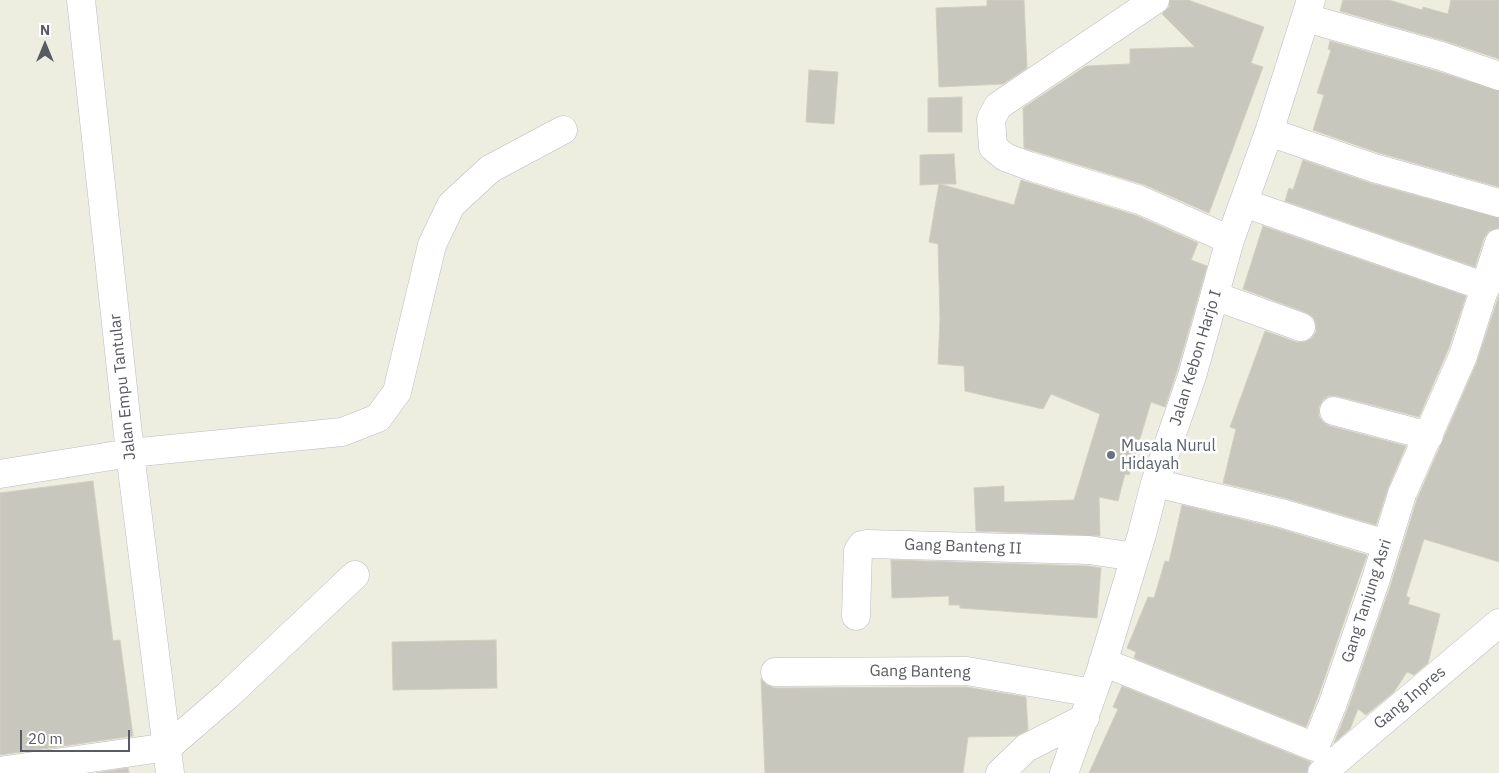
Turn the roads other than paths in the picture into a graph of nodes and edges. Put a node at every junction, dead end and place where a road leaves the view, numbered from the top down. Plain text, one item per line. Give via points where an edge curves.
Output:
1 (81, 0) edge
2 (1155, 0) edge
3 (1309, 9) edge
4 (1499, 76) edge
5 (563, 130) dead end
6 (1269, 132) junction
7 (1499, 202) edge
8 (1244, 204) junction
9 (1230, 240) junction
10 (1499, 243) edge
11 (1486, 287) junction
12 (1215, 296) junction
13 (1301, 327) dead end
14 (1334, 411) dead end
15 (1429, 436) junction
16 (130, 453) junction
17 (0, 474) edge
18 (1155, 483) junction
19 (1386, 544) junction
20 (1135, 557) junction
21 (355, 575) dead end
22 (856, 616) dead end
23 (1499, 623) edge
24 (1103, 662) junction
25 (775, 672) dead end
26 (1089, 705) junction
27 (169, 760) edge
28 (1324, 760) edge
29 (0, 772) edge
30 (1000, 773) edge
31 (1064, 773) edge

1 - 16 street, Jalan Empu Tantular
2 - 9 street via 998,106 992,119 993,147 1006,157 1140,200
3 - 4 street
3 - 6 street, Jalan Kebon Harjo I
5 - 16 street via 490,169 451,205 432,245 397,392 378,418 342,432
6 - 7 street via 1374,168
6 - 8 street, Jalan Kebon Harjo I
8 - 9 street, Jalan Kebon Harjo I
8 - 11 street
9 - 12 street, Jalan Kebon Harjo I
10 - 11 street, Gang Tanjung Asri
11 - 15 street, Gang Tanjung Asri via 1463,356
12 - 13 street
12 - 18 street, Jalan Kebon Harjo I via 1192,376
14 - 15 street
15 - 19 street, Gang Tanjung Asri via 1402,494
16 - 17 street
16 - 27 street, Jalan Empu Tantular
18 - 19 street via 1281,513
18 - 20 street, Jalan Kebon Harjo I
19 - 28 street, Gang Tanjung Asri via 1332,703
20 - 22 street, Gang Banteng II via 1089,550 862,545 858,552
20 - 24 street, Jalan Kebon Harjo I
21 - 27 street via 228,695
23 - 28 street, Gang Inpres
24 - 26 street, Jalan Kebon Harjo I
24 - 28 street
25 - 26 street, Gang Banteng via 967,671
26 - 30 street via 1026,748
26 - 31 street, Jalan Kebon Harjo I
27 - 29 street

